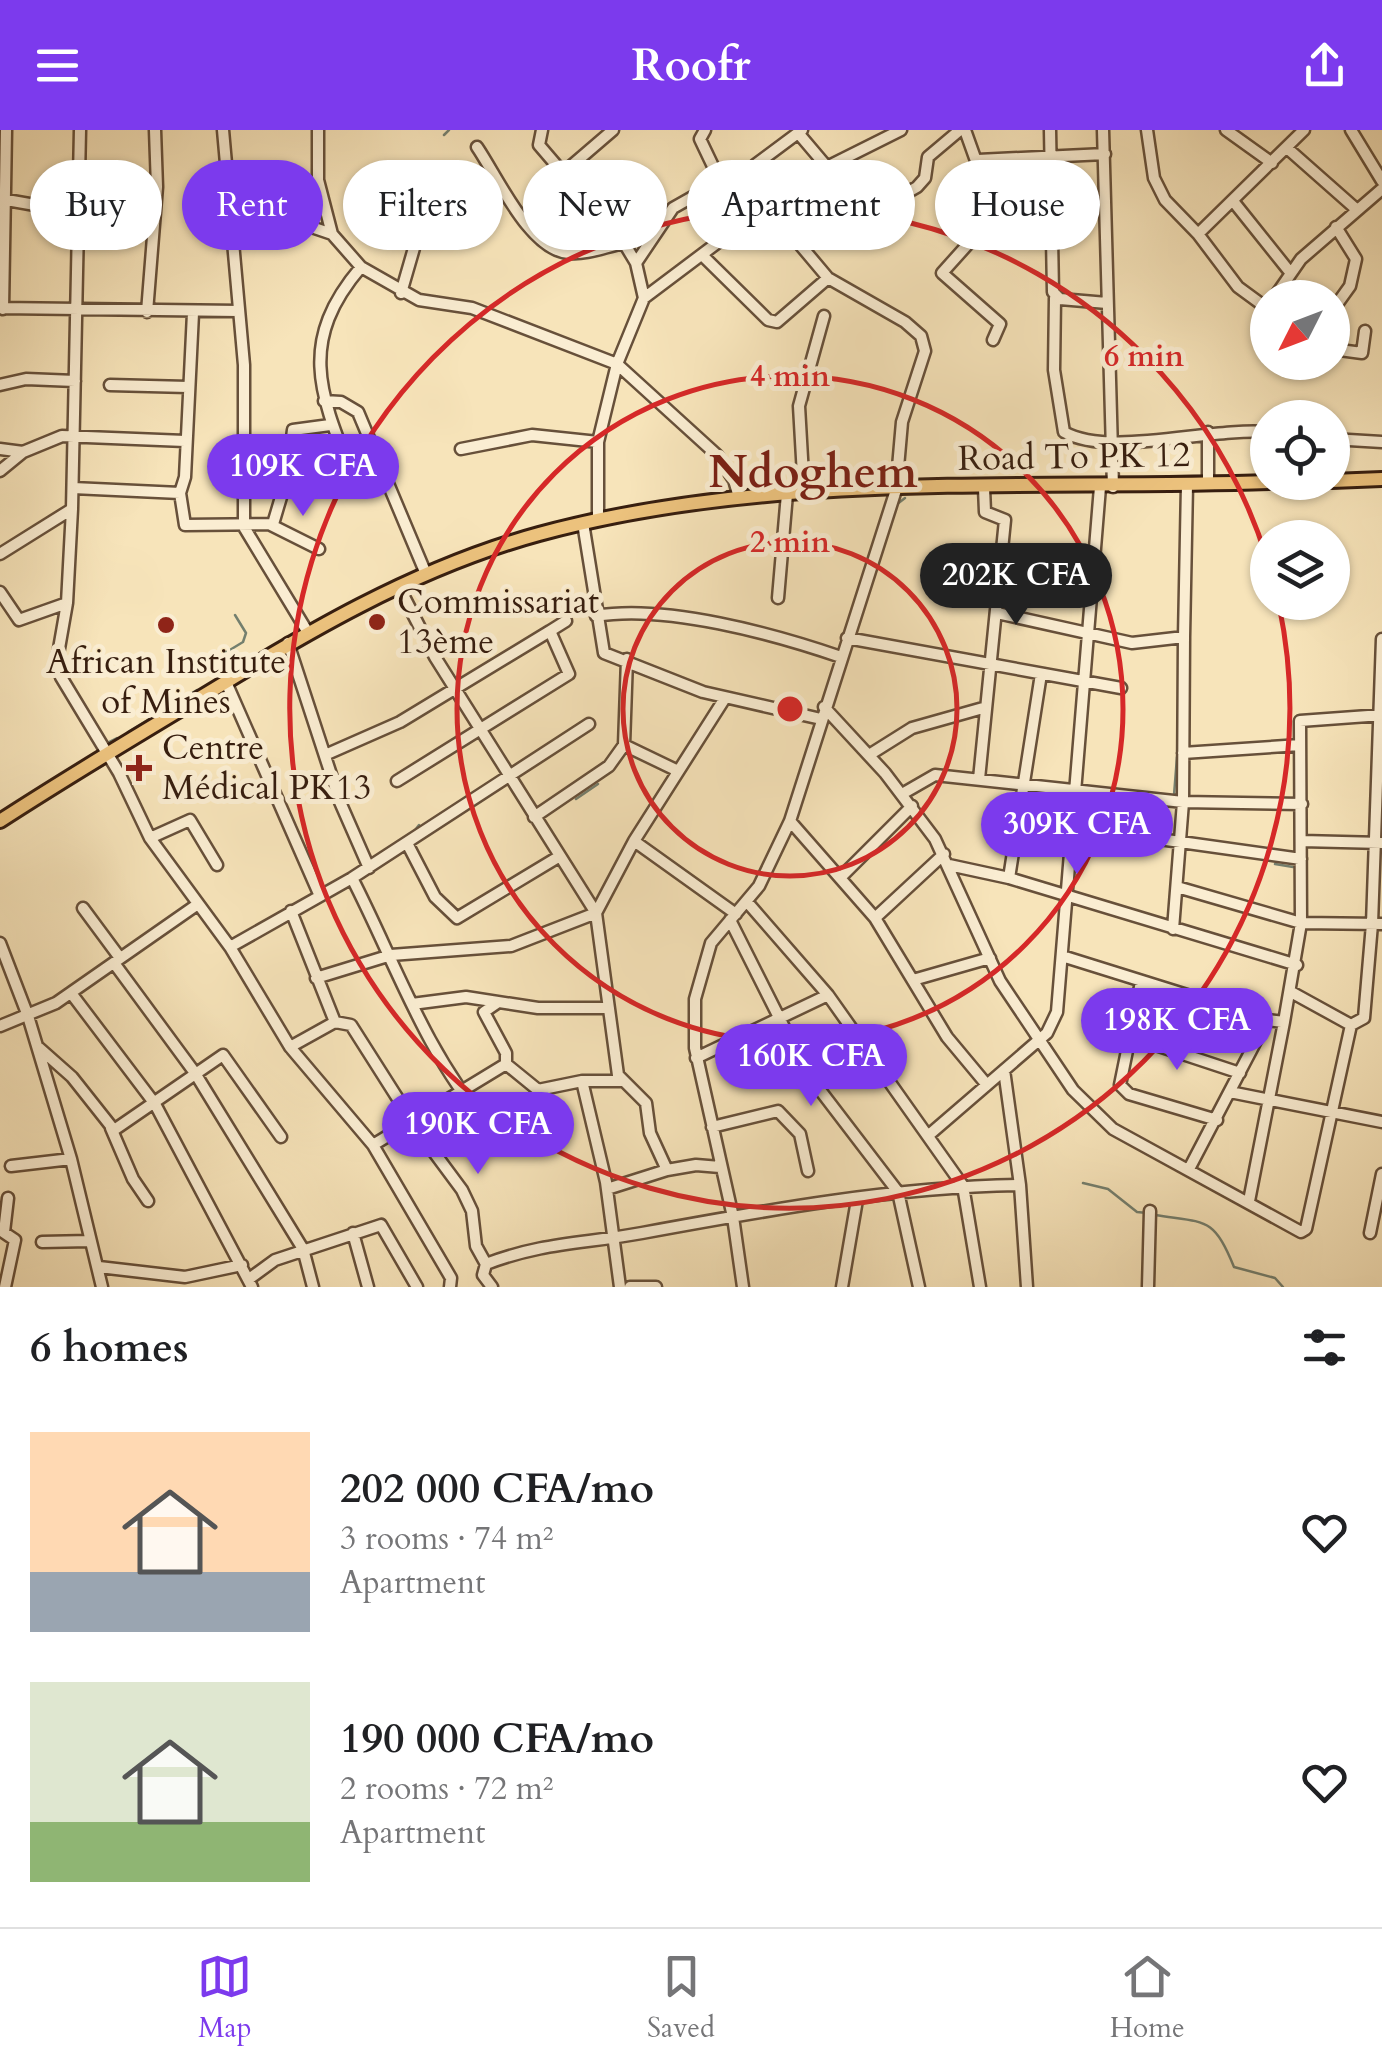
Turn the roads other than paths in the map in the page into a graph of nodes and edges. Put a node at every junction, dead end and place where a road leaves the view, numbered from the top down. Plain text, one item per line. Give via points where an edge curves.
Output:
1 (6, 130) edge
2 (80, 130) edge
3 (155, 130) edge
4 (223, 130) edge
5 (318, 130) edge
6 (542, 130) edge
7 (613, 130) edge
8 (706, 130) edge
9 (901, 130) edge
10 (962, 130) edge
11 (1050, 130) edge
12 (1104, 130) edge
13 (1147, 130) edge
14 (1304, 130) edge
15 (1352, 130) edge
16 (800, 132) edge
17 (1232, 132) edge
18 (478, 147) dead end
19 (1286, 148) junction
20 (1051, 154) junction
21 (1105, 154) junction
22 (79, 160) edge
23 (155, 160) edge
24 (226, 160) edge
25 (552, 160) edge
26 (578, 160) edge
27 (709, 160) edge
28 (762, 160) edge
29 (978, 160) joint
30 (1272, 163) junction
31 (1382, 180) edge
32 (915, 187) edge
33 (1382, 189) edge
34 (3, 200) edge
35 (687, 200) edge
36 (1234, 200) junction
37 (30, 203) edge
38 (1356, 209) junction
39 (523, 219) edge
40 (1336, 227) junction
41 (323, 231) edge
42 (332, 234) junction
43 (1198, 234) junction
44 (77, 250) edge
45 (151, 250) edge
46 (235, 250) edge
47 (413, 250) edge
48 (561, 250) edge
49 (590, 250) edge
50 (628, 250) edge
51 (710, 250) edge
52 (805, 250) edge
53 (963, 250) edge
54 (703, 256) junction
55 (636, 263) junction
56 (361, 267) junction
57 (1289, 271) junction
58 (828, 278) junction
59 (1284, 280) edge
60 (1350, 286) edge
61 (401, 293) junction
62 (1250, 295) edge
63 (644, 298) junction
64 (1055, 298) junction
65 (1107, 303) junction
66 (2, 308) edge
67 (78, 308) junction
68 (239, 311) junction
69 (147, 312) junction
70 (194, 313) junction
71 (824, 316) dead end
72 (1365, 331) dead end
73 (993, 340) dead end
74 (1350, 351) edge
75 (618, 364) junction
76 (75, 381) junction
77 (0, 385) edge
78 (110, 385) dead end
79 (188, 386) junction
80 (324, 401) junction
81 (330, 425) junction
82 (1208, 432) junction
83 (1250, 432) edge
84 (73, 437) junction
85 (1350, 440) edge
86 (186, 441) junction
87 (598, 442) junction
88 (1382, 442) edge
89 (1113, 443) junction
90 (0, 449) edge
91 (462, 449) dead end
92 (23, 452) junction
93 (379, 467) junction
94 (0, 471) edge
95 (1382, 479) edge
96 (1350, 480) edge
97 (1250, 483) edge
98 (1208, 484) junction
99 (1187, 485) junction
100 (1106, 487) junction
101 (73, 488) junction
102 (984, 488) junction
103 (896, 490) junction
104 (180, 493) junction
105 (787, 494) junction
106 (804, 494) junction
107 (739, 498) junction
108 (72, 509) junction
109 (590, 522) junction
110 (271, 525) junction
111 (244, 527) junction
112 (318, 549) dead end
113 (0, 554) edge
114 (426, 574) junction
115 (399, 587) junction
116 (0, 592) edge
117 (778, 598) dead end
118 (67, 603) junction
119 (997, 613) junction
120 (596, 616) junction
121 (566, 622) dead end
122 (550, 631) junction
123 (307, 632) junction
124 (1091, 634) junction
125 (1184, 637) junction
126 (847, 638) junction
127 (1382, 639) edge
128 (288, 643) junction
129 (841, 657) junction
130 (626, 660) junction
131 (992, 661) junction
132 (1041, 674) junction
133 (1086, 681) junction
134 (226, 682) junction
135 (1122, 688) dead end
136 (455, 690) junction
137 (725, 698) junction
138 (824, 707) junction
139 (983, 708) junction
140 (1380, 715) edge
141 (821, 719) junction
142 (589, 724) dead end
143 (480, 732) junction
144 (624, 745) junction
145 (1300, 745) junction
146 (1183, 753) junction
147 (107, 754) junction
148 (325, 755) junction
149 (870, 755) junction
150 (676, 770) junction
151 (506, 775) junction
152 (979, 779) junction
153 (397, 781) dead end
154 (1027, 783) junction
155 (1077, 787) junction
156 (902, 794) junction
157 (1183, 802) junction
158 (1302, 804) junction
159 (912, 806) junction
160 (1, 817) edge
161 (534, 817) junction
162 (790, 821) junction
163 (1074, 826) junction
164 (150, 838) junction
165 (634, 841) junction
166 (1180, 841) junction
167 (1302, 842) junction
168 (1378, 843) edge
169 (408, 845) junction
170 (560, 856) junction
171 (1302, 859) junction
172 (946, 860) junction
173 (216, 865) dead end
174 (368, 868) junction
175 (352, 878) junction
176 (840, 878) junction
177 (1010, 878) junction
178 (1177, 887) junction
179 (1069, 895) junction
180 (320, 896) junction
181 (748, 903) junction
182 (198, 904) junction
183 (83, 908) dead end
184 (290, 911) junction
185 (596, 913) junction
186 (733, 917) junction
187 (875, 918) junction
188 (1301, 923) junction
189 (1377, 924) edge
190 (1174, 929) junction
191 (0, 943) edge
192 (230, 947) junction
193 (391, 955) junction
194 (1062, 956) junction
195 (990, 958) junction
196 (117, 960) junction
197 (1296, 965) junction
198 (316, 978) junction
199 (913, 980) junction
200 (1141, 982) junction
201 (1291, 992) junction
202 (72, 993) junction
203 (828, 995) junction
204 (500, 1002) junction
205 (412, 1004) junction
206 (609, 1008) junction
207 (28, 1016) junction
208 (780, 1019) junction
209 (1267, 1020) junction
210 (335, 1022) junction
211 (1284, 1022) junction
212 (0, 1026) edge
213 (1351, 1026) junction
214 (1128, 1036) junction
215 (1038, 1041) junction
216 (37, 1046) junction
217 (290, 1047) junction
218 (696, 1058) junction
219 (506, 1064) junction
220 (1004, 1070) junction
221 (195, 1073) junction
222 (1240, 1073) junction
223 (582, 1081) junction
224 (622, 1081) junction
225 (987, 1085) junction
226 (458, 1091) junction
227 (1230, 1092) junction
228 (1269, 1101) junction
229 (155, 1104) junction
230 (1331, 1114) junction
231 (412, 1120) junction
232 (1216, 1120) junction
233 (1382, 1122) edge
234 (487, 1124) dead end
235 (712, 1127) junction
236 (112, 1128) junction
237 (930, 1134) junction
238 (281, 1137) dead end
239 (373, 1145) junction
240 (71, 1159) junction
241 (11, 1166) dead end
242 (720, 1167) junction
243 (1188, 1169) junction
244 (666, 1170) junction
245 (808, 1171) dead end
246 (1382, 1174) edge
247 (1020, 1185) junction
248 (963, 1186) junction
249 (607, 1189) junction
250 (898, 1192) junction
251 (8, 1198) dead end
252 (857, 1200) junction
253 (148, 1201) dead end
254 (1249, 1201) junction
255 (1150, 1210) dead end
256 (733, 1216) junction
257 (2, 1231) edge
258 (353, 1233) junction
259 (1370, 1233) dead end
260 (616, 1238) junction
261 (88, 1241) junction
262 (42, 1242) dead end
263 (303, 1249) junction
264 (486, 1264) junction
265 (242, 1265) junction
266 (99, 1267) junction
267 (250, 1283) edge
268 (5, 1287) edge
269 (102, 1287) edge
270 (313, 1287) edge
271 (368, 1287) edge
272 (417, 1287) edge
273 (450, 1287) edge
274 (492, 1287) edge
275 (620, 1287) edge
276 (630, 1287) edge
277 (656, 1287) edge
278 (743, 1287) edge
279 (842, 1287) edge
280 (919, 1287) edge
281 (980, 1287) edge
282 (1027, 1287) edge
283 (1148, 1287) edge

1 - 34 street
2 - 22 street
3 - 23 street
4 - 24 street
5 - 42 street via 318,180
6 - 25 street via 539,145
7 - 26 street
8 - 27 street via 700,139
9 - 16 street via 827,168
10 - 29 street
10 - 32 street via 928,158 925,178
11 - 20 street
12 - 21 street
13 - 43 street via 1159,190
14 - 19 street
15 - 31 street
16 - 28 street
17 - 30 street
18 - 39 street
19 - 30 street
19 - 38 street
20 - 21 street
20 - 29 street
20 - 64 street
21 - 65 street
30 - 36 street
33 - 38 street
34 - 37 street
34 - 66 street
35 - 55 street via 673,208
36 - 43 street
36 - 57 street
38 - 40 street
40 - 57 street
40 - 60 street via 1356,259
41 - 42 street
42 - 56 street
43 - 62 street
44 - 67 street
45 - 69 street
46 - 68 street
47 - 61 street
48 - 49 street
50 - 55 street
51 - 54 street
52 - 58 street
53 - 73 street via 942,273 1000,324
54 - 58 street via 772,322
54 - 63 street
55 - 63 street
56 - 61 street
56 - 80 street via 331,310 318,372
57 - 59 street
58 - 103 street via 905,322 924,342 902,422
61 - 75 street via 472,308
63 - 75 street
64 - 65 street
64 - 89 street via 1061,428 1085,441
65 - 89 street
66 - 67 street
67 - 69 street
67 - 76 street
68 - 70 street
68 - 111 street
69 - 70 street
70 - 79 street
71 - 106 street via 799,406
72 - 74 street via 1362,352
75 - 87 street
75 - 107 street via 717,455
76 - 77 street
76 - 84 street
78 - 79 street
79 - 86 street
80 - 81 street
80 - 93 street via 358,412
81 - 93 street via 352,475
81 - 110 street via 293,430
82 - 83 street
82 - 89 street
82 - 98 street
84 - 86 street
84 - 92 street
84 - 101 street
85 - 88 street
86 - 104 street
87 - 91 street via 532,436
87 - 109 street
89 - 100 street
90 - 92 street
92 - 94 street
93 - 114 street
95 - 96 main road
97 - 98 main road, Road To PK 12
98 - 99 main road, Road To PK 12
99 - 100 main road, Road To PK 12
99 - 125 street
100 - 102 main road, Road To PK 12
100 - 124 street
101 - 104 street
101 - 108 street
102 - 103 main road, Road To PK 12
102 - 119 street via 985,512 1005,520
103 - 106 main road, Road To PK 12
103 - 126 street
104 - 111 street via 185,525
105 - 106 main road, Road To PK 12
105 - 107 main road, Road To PK 12
105 - 117 street
107 - 109 main road, Road To PK 12
108 - 113 street
108 - 118 street
109 - 114 main road, Road To PK 12
109 - 120 street
110 - 111 street
110 - 112 street
111 - 123 street
114 - 115 main road, Road To PK 12
115 - 123 main road, Road To PK 12
115 - 136 street
116 - 118 street via 20,620
118 - 147 street via 57,660 61,677
119 - 124 street
119 - 131 street
120 - 129 street via 641,611
120 - 130 street via 601,648
121 - 122 street
122 - 136 street
122 - 143 street via 571,673
123 - 128 main road, Road To PK 12
124 - 125 street via 1132,643
124 - 133 street
125 - 146 street
126 - 129 street
126 - 131 street
127 - 140 street
128 - 134 main road, Road To PK 12
128 - 148 street
129 - 138 street
130 - 137 street
130 - 144 street
131 - 132 street
131 - 139 street
132 - 133 street
132 - 154 street
133 - 135 street
133 - 155 street
134 - 147 main road, Road To PK 12
134 - 180 street
136 - 143 street
136 - 148 street
137 - 141 street
137 - 150 street
138 - 141 street
138 - 149 street
139 - 149 street via 899,733
139 - 152 street
140 - 145 street via 1304,718
140 - 168 street
141 - 162 street
142 - 151 street
143 - 151 street
143 - 153 street
144 - 150 street
144 - 161 street via 609,766
145 - 146 street
145 - 158 street
146 - 157 street
147 - 160 main road, Road To PK 12
147 - 164 street
148 - 174 street
149 - 156 street
150 - 165 street
151 - 161 street
151 - 169 street
152 - 154 street
152 - 156 street via 935,775
154 - 155 street
154 - 177 street
155 - 157 street
155 - 163 street
156 - 159 street
157 - 158 street
157 - 166 street
158 - 167 street
159 - 172 street
159 - 176 street
161 - 170 street
162 - 176 street
162 - 181 street
163 - 166 street
163 - 179 street
164 - 173 street via 190,820
164 - 182 street
165 - 185 street
165 - 186 street
166 - 171 street
166 - 178 street
167 - 168 street
167 - 171 street
168 - 189 street
169 - 170 street via 435,897 456,918
169 - 174 street
170 - 185 street
171 - 188 street
172 - 177 street
172 - 187 street
172 - 195 street
174 - 175 street
175 - 180 street
175 - 193 street
176 - 187 street
177 - 179 street
178 - 188 street
178 - 190 street
179 - 190 street
179 - 194 street
180 - 184 street
181 - 186 street
181 - 203 street
182 - 192 street
182 - 196 street
183 - 196 street
184 - 192 street
184 - 198 street
185 - 193 street via 510,946
185 - 206 street
186 - 208 street
186 - 218 street via 711,942 700,977
187 - 199 street
188 - 189 street
188 - 197 street
189 - 213 street via 1364,1018
190 - 197 street
191 - 207 street
192 - 217 street
193 - 198 street
193 - 205 street
194 - 200 street
194 - 215 street via 1054,1022
195 - 199 street
195 - 215 street
196 - 202 street
196 - 221 street
197 - 201 street
198 - 210 street
199 - 225 street via 947,1038
200 - 209 street
200 - 214 street
201 - 211 street
201 - 213 street
202 - 207 street
202 - 229 street
203 - 208 street
203 - 237 street
204 - 205 street via 466,997
204 - 206 street
204 - 219 street via 484,1012
205 - 226 street
206 - 224 street
207 - 212 street
207 - 216 street
208 - 218 street
208 - 250 street via 807,1073
209 - 211 street
209 - 222 street
210 - 217 street
210 - 231 street via 351,1025
211 - 228 street
213 - 230 street
214 - 222 street
214 - 232 street via 1119,1077 1124,1090
215 - 220 street
215 - 243 street via 1073,1090 1113,1129
216 - 236 street
216 - 240 street
217 - 239 street
218 - 235 street
219 - 223 street via 538,1090
219 - 226 street
220 - 225 street
220 - 247 street
221 - 229 street
221 - 238 street via 224,1056
221 - 263 street
222 - 227 street
223 - 224 street
223 - 249 street
224 - 244 street via 646,1103
225 - 237 street
226 - 231 street
226 - 234 street
227 - 228 street
227 - 232 street
228 - 230 street
228 - 254 street
229 - 236 street
229 - 265 street
230 - 233 street
230 - 254 street via 1304,1231
231 - 239 street
231 - 264 street via 462,1190
232 - 243 street
235 - 242 street
235 - 245 street via 778,1111 800,1134
236 - 253 street
237 - 248 street
239 - 273 street via 451,1278
240 - 241 street
240 - 261 street
242 - 244 street
242 - 256 street
243 - 254 street
244 - 249 street
246 - 259 street
247 - 248 street
247 - 282 street
248 - 250 street
248 - 281 street
249 - 260 street
250 - 252 street
250 - 280 street
251 - 257 street
252 - 256 street
252 - 279 street
255 - 283 street
256 - 260 street
256 - 278 street
257 - 268 street via 14,1240
258 - 263 street
258 - 271 street
258 - 272 street via 386,1228
260 - 264 street via 557,1242
260 - 275 street
261 - 262 street
261 - 266 street
263 - 267 street via 275,1260
263 - 270 street
264 - 274 street
265 - 266 street via 192,1277
265 - 267 street
266 - 269 street
276 - 277 street

